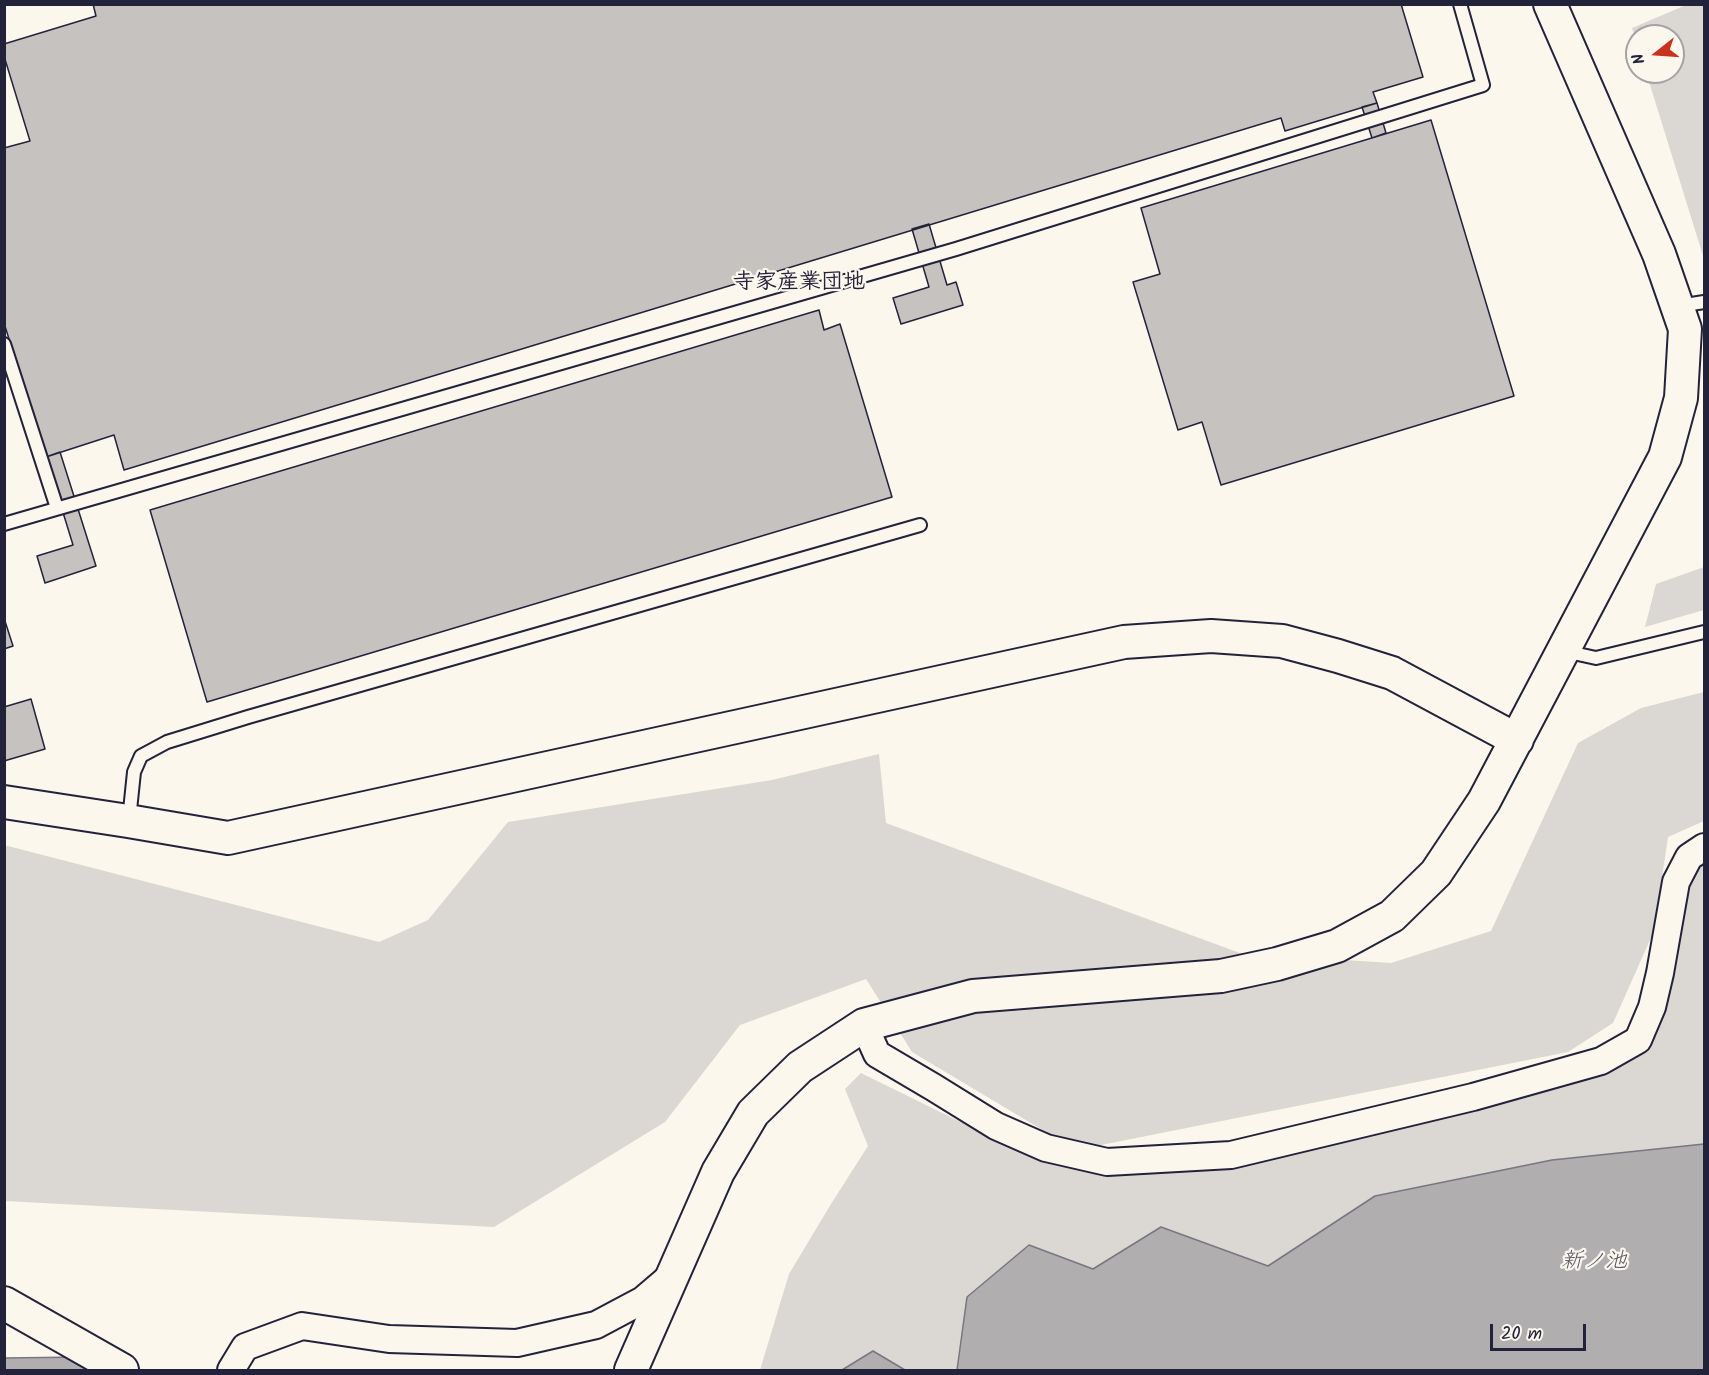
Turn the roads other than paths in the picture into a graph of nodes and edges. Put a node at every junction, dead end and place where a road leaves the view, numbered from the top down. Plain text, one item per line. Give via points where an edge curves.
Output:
1 (1460, 4) edge
2 (1550, 4) edge
3 (1691, 304) edge
4 (4, 344) edge
5 (57, 508) junction
6 (4, 524) edge
7 (920, 525) dead end
8 (1704, 633) edge
9 (1563, 651) junction
10 (1516, 740) junction
11 (4, 802) edge
12 (128, 821) junction
13 (1704, 847) edge
14 (864, 1025) junction
15 (673, 1275) junction
16 (4, 1303) edge
17 (122, 1371) edge
18 (231, 1371) edge
19 (630, 1371) edge

1 - 5 lane via 1483,85 956,249
2 - 3 street via 1659,254
3 - 9 street via 1685,329 1681,398 1665,457
4 - 5 lane
5 - 6 lane
7 - 12 lane via 167,742 141,756 134,772
8 - 9 lane via 1596,658
9 - 10 street
10 - 12 street via 1392,673 1282,641 1211,636 1124,642 228,838
10 - 14 street via 1484,801 1436,873 1392,916 1337,946 1221,976 974,996
11 - 12 street
13 - 14 street via 1689,857 1676,882 1652,1007 1638,1040 1601,1061 1231,1155 1107,1162 1046,1148 996,1126 877,1054
14 - 15 street via 800,1067 753,1113 718,1172
15 - 18 street via 643,1300 596,1325 517,1343 389,1338 302,1326 246,1347
15 - 19 street
16 - 17 street

